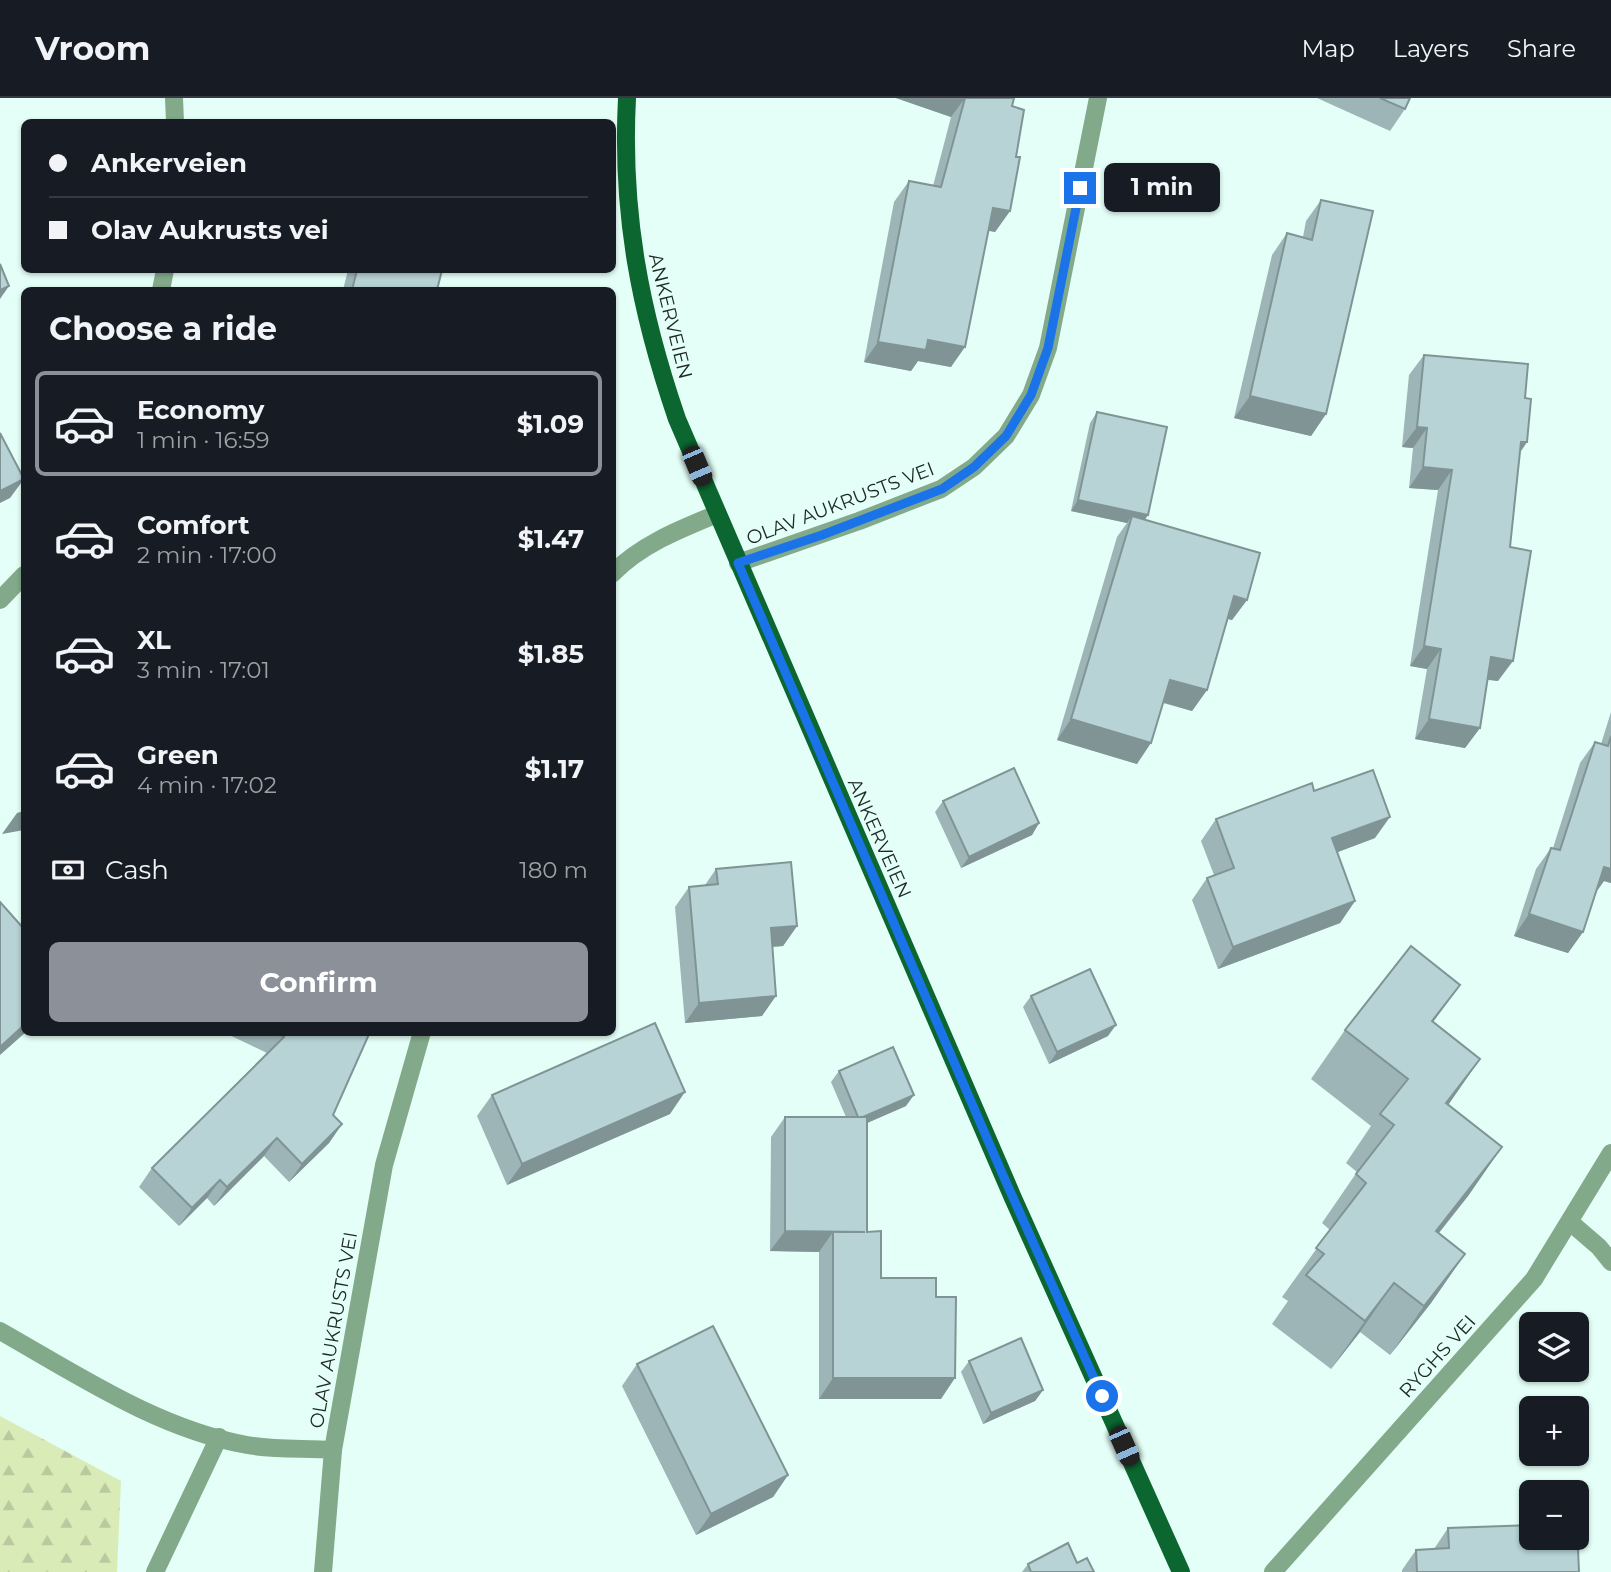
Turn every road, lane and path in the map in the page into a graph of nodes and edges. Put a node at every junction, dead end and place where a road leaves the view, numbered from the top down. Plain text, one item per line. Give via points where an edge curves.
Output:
1 (174, 98) edge
2 (627, 98) edge
3 (1098, 98) edge
4 (175, 119) edge
5 (717, 514) junction
6 (738, 563) junction
7 (616, 571) edge
8 (21, 578) edge
9 (0, 600) edge
10 (421, 1036) edge
11 (1611, 1153) edge
12 (1570, 1222) junction
13 (1611, 1262) edge
14 (0, 1331) edge
15 (219, 1437) junction
16 (333, 1450) junction
17 (155, 1572) edge
18 (323, 1572) edge
19 (1181, 1572) edge
20 (1273, 1572) edge

1 - 4 street
2 - 5 main road, ANKERVEIEN via 626,196 638,284 669,396
3 - 6 street, OLAV AUKRUSTS VEI via 1048,348 1031,395 1006,436 942,489
5 - 6 main road, ANKERVEIEN
5 - 7 street via 651,545
6 - 19 main road, ANKERVEIEN
8 - 9 street
10 - 16 street, OLAV AUKRUSTS VEI via 384,1165
11 - 12 street, RYGHS VEI
12 - 13 street
12 - 20 street, RYGHS VEI via 1534,1279
14 - 15 street, OLAV AUKRUSTS VEI via 135,1405 179,1426
15 - 16 street, OLAV AUKRUSTS VEI via 248,1445
15 - 17 street
16 - 18 street

